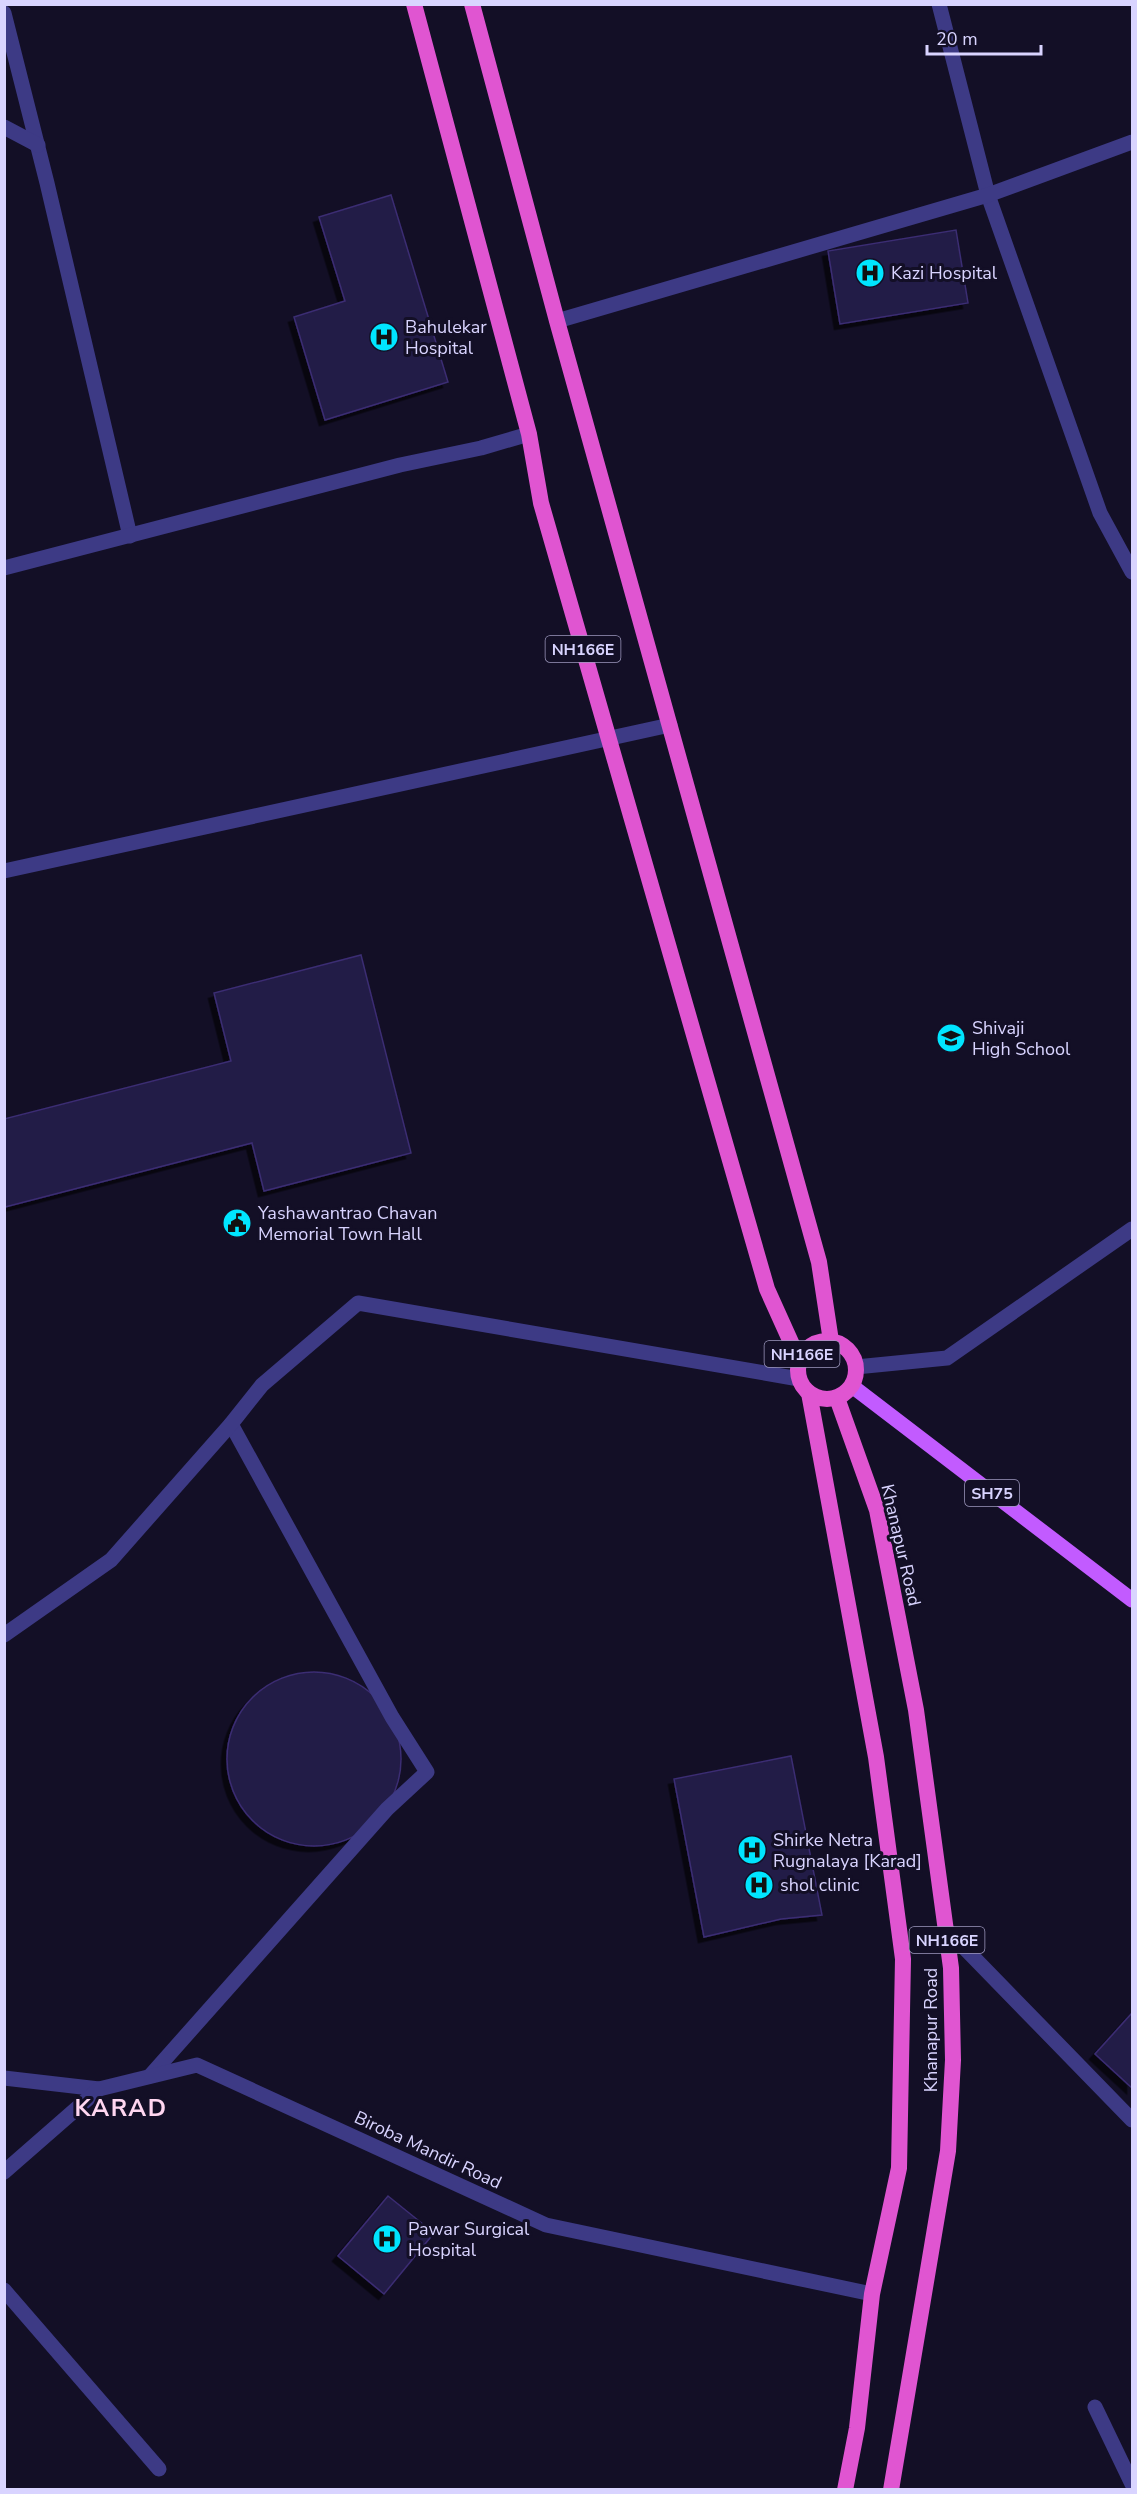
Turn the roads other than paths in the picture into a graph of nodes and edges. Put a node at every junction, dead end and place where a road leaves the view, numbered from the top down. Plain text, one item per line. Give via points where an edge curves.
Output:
1 (414, 4) edge
2 (472, 4) edge
3 (939, 4) edge
4 (4, 13) edge
5 (4, 127) edge
6 (1132, 142) edge
7 (38, 145) junction
8 (988, 195) junction
9 (557, 321) junction
10 (529, 434) junction
11 (130, 536) junction
12 (4, 568) edge
13 (1132, 572) edge
14 (670, 725) junction
15 (609, 738) junction
16 (4, 872) edge
17 (1132, 1229) edge
18 (831, 1341) junction
19 (800, 1360) junction
20 (856, 1367) junction
21 (799, 1378) junction
22 (852, 1386) junction
23 (809, 1394) junction
24 (837, 1398) junction
25 (231, 1424) junction
26 (1132, 1600) edge
27 (4, 1635) edge
28 (946, 1929) junction
29 (150, 2076) junction
30 (4, 2078) edge
31 (99, 2089) junction
32 (1132, 2120) edge
33 (4, 2172) edge
34 (4, 2290) edge
35 (872, 2294) junction
36 (1095, 2407) dead end
37 (159, 2469) dead end
38 (1132, 2484) edge
39 (845, 2490) edge
40 (891, 2490) edge

1 - 10 highway, NH166E
2 - 9 highway, NH166E
3 - 8 street
4 - 7 street
5 - 7 street
6 - 8 street
7 - 11 street
8 - 9 street
8 - 13 street via 1100,513
9 - 14 highway, NH166E
10 - 11 street
10 - 15 highway, NH166E via 541,503
11 - 12 street
14 - 15 street
14 - 18 highway, NH166E via 819,1262
15 - 16 street
15 - 19 highway, NH166E via 767,1289
17 - 20 street via 947,1358
18 - 19 highway, NH166E via 812,1345
18 - 20 highway, NH166E via 848,1349
19 - 21 highway, NH166E
20 - 22 highway, NH166E
21 - 23 highway, NH166E
21 - 25 street via 358,1303 262,1385
22 - 24 highway, NH166E
22 - 26 main road, SH75
23 - 24 highway, NH166E
23 - 35 highway, NH166E via 876,1757 903,1959 899,2168
24 - 28 highway, Khanapur Road / NH166E via 877,1510 916,1710
25 - 27 street via 111,1560
25 - 29 street via 392,1717 427,1772 387,1809
28 - 32 street
28 - 40 highway, Khanapur Road / NH166E via 953,2060 948,2151
29 - 31 street, Biroba Mandir Road
29 - 35 street, Biroba Mandir Road via 197,2065 546,2225
30 - 31 street
31 - 33 street, Biroba Mandir Road
34 - 37 street
35 - 39 highway, NH166E via 857,2428
36 - 38 street

